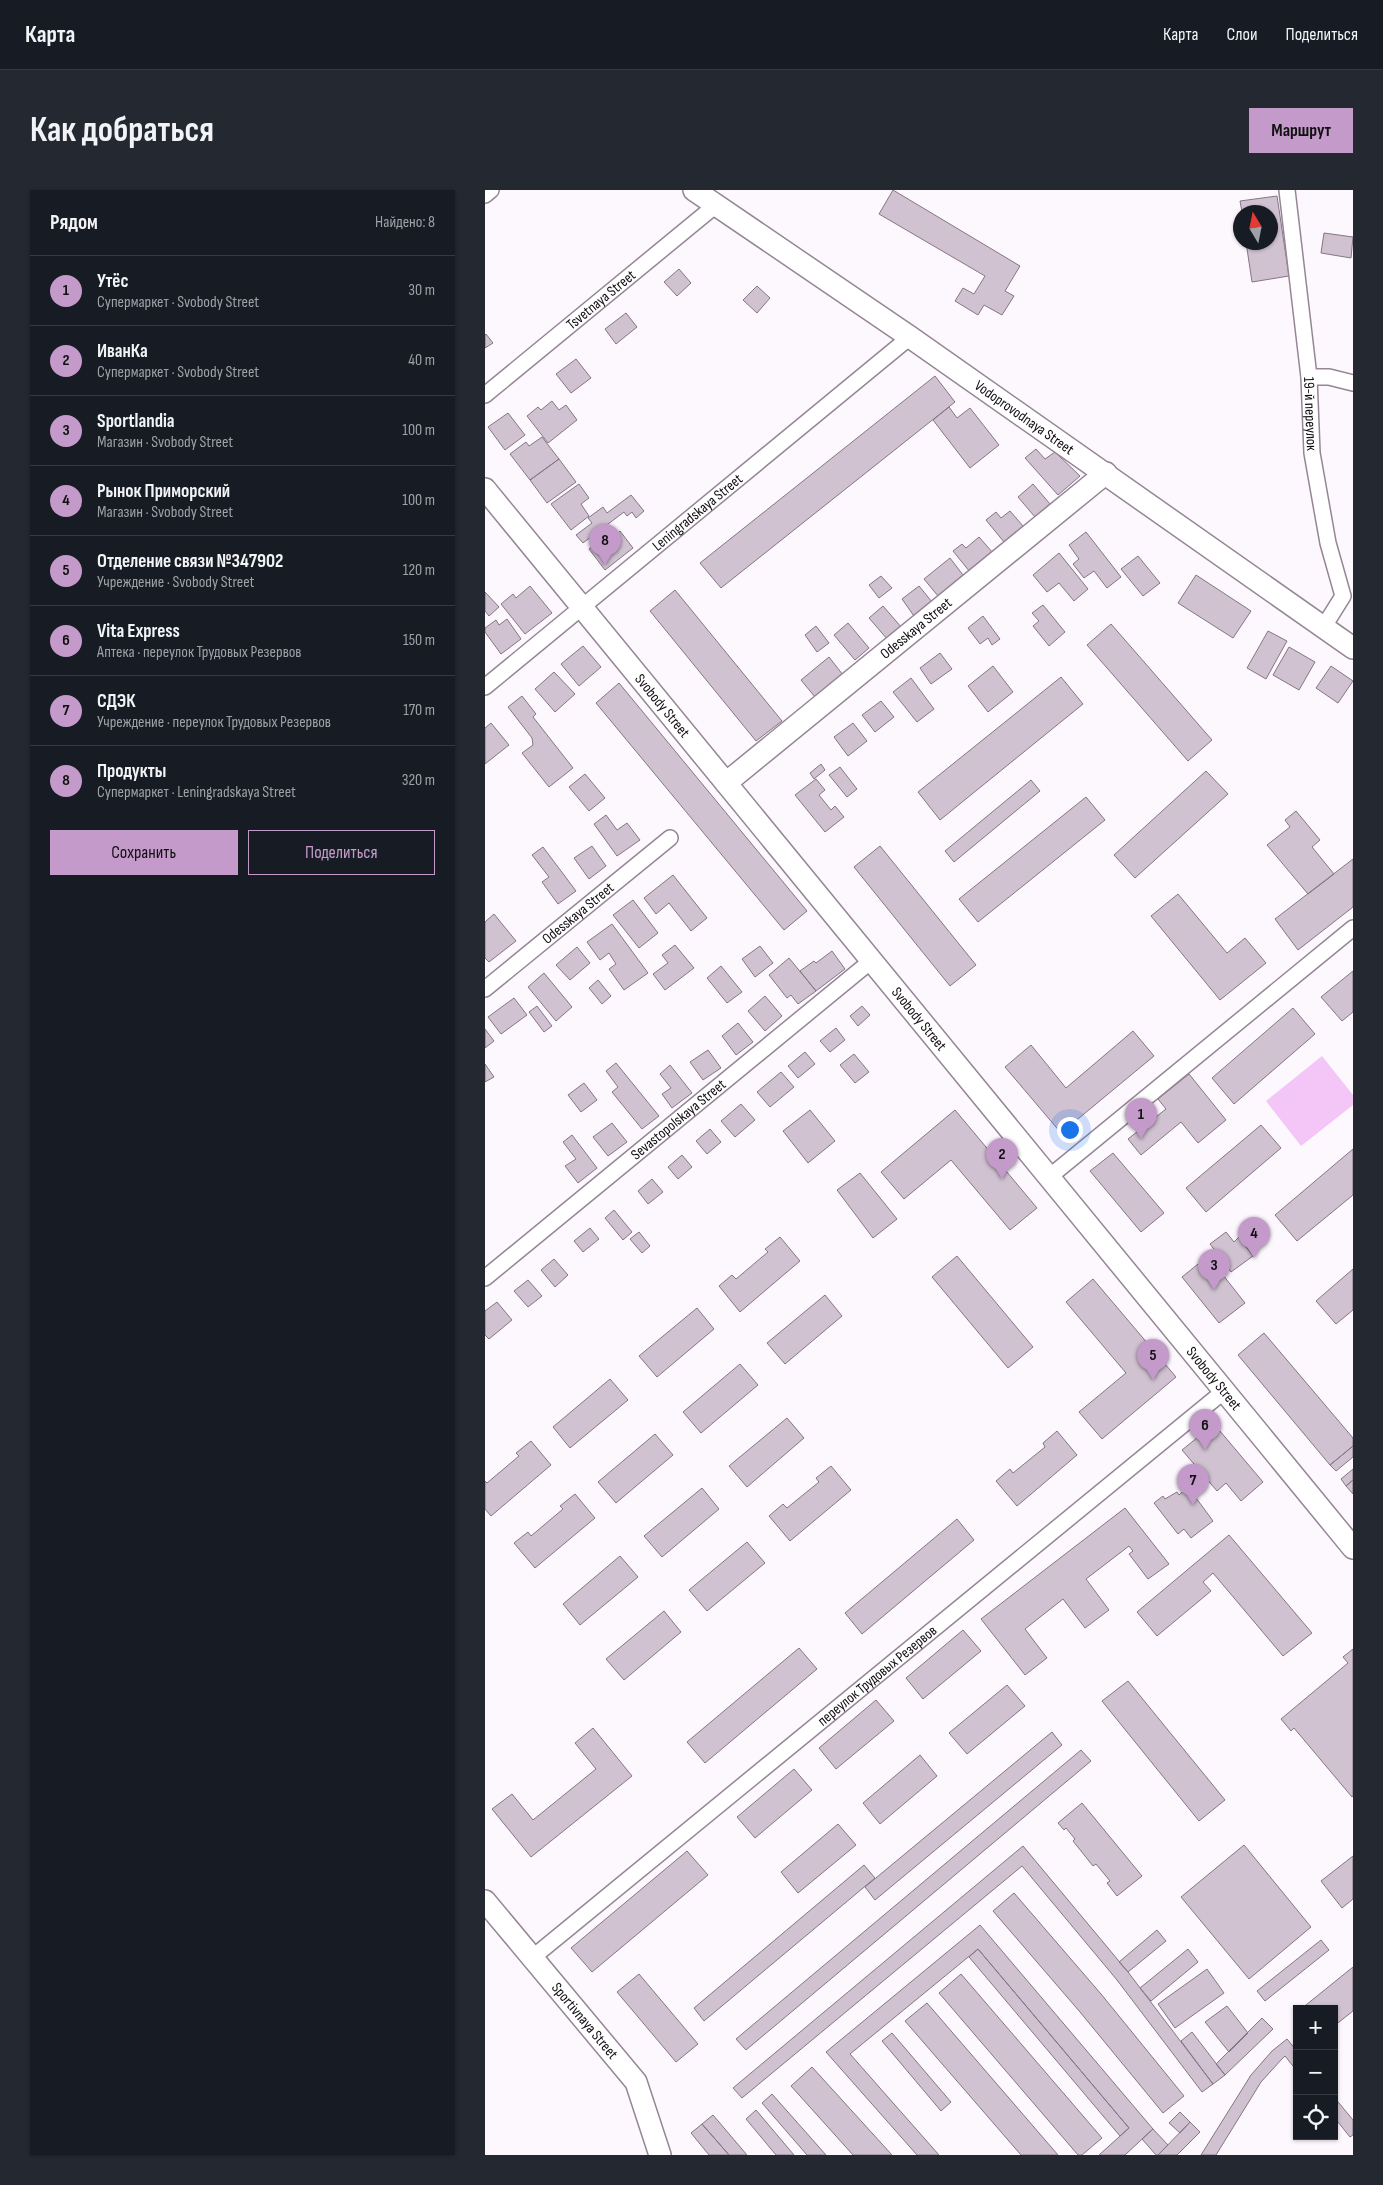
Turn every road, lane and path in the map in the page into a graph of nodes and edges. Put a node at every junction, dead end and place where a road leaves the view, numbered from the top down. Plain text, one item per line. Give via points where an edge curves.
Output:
1 (491, 190) edge
2 (694, 190) edge
3 (1287, 190) edge
4 (485, 195) edge
5 (717, 205) junction
6 (910, 337) junction
7 (1309, 377) junction
8 (1353, 383) edge
9 (485, 394) edge
10 (1106, 473) junction
11 (485, 489) edge
12 (1348, 595) edge
13 (582, 607) junction
14 (1323, 628) junction
15 (1353, 648) edge
16 (485, 687) edge
17 (726, 784) junction
18 (670, 838) dead end
19 (1353, 928) edge
20 (871, 961) junction
21 (485, 989) edge
22 (1048, 1178) junction
23 (485, 1278) edge
24 (1223, 1392) junction
25 (1353, 1548) edge
26 (485, 1901) edge
27 (532, 1958) junction
28 (660, 2155) edge

1 - 4 street
2 - 5 street, Vodoprovodnaya Street
3 - 7 street, 19-й переулок
5 - 6 street, Vodoprovodnaya Street
5 - 9 street, Tsvetnaya Street
6 - 10 street, Vodoprovodnaya Street
6 - 13 street, Leningradskaya Street
7 - 8 street via 1329,377
7 - 12 street, 19-й переулок via 1312,453 1328,544
10 - 14 street, Vodoprovodnaya Street
10 - 17 street, Odesskaya Street
11 - 13 street, Svobody Street
12 - 14 street, 19-й переулок
13 - 16 street, Leningradskaya Street
13 - 17 street, Svobody Street
14 - 15 street, Vodoprovodnaya Street
17 - 20 street, Svobody Street
18 - 21 street, Odesskaya Street
19 - 22 street
20 - 22 street, Svobody Street
20 - 23 street, Sevastopolskaya Street
22 - 24 street, Svobody Street
24 - 25 street, Svobody Street
24 - 27 street, переулок Трудовых Резервов
26 - 27 street, Sportivnaya Street
27 - 28 street, Sportivnaya Street via 635,2082

